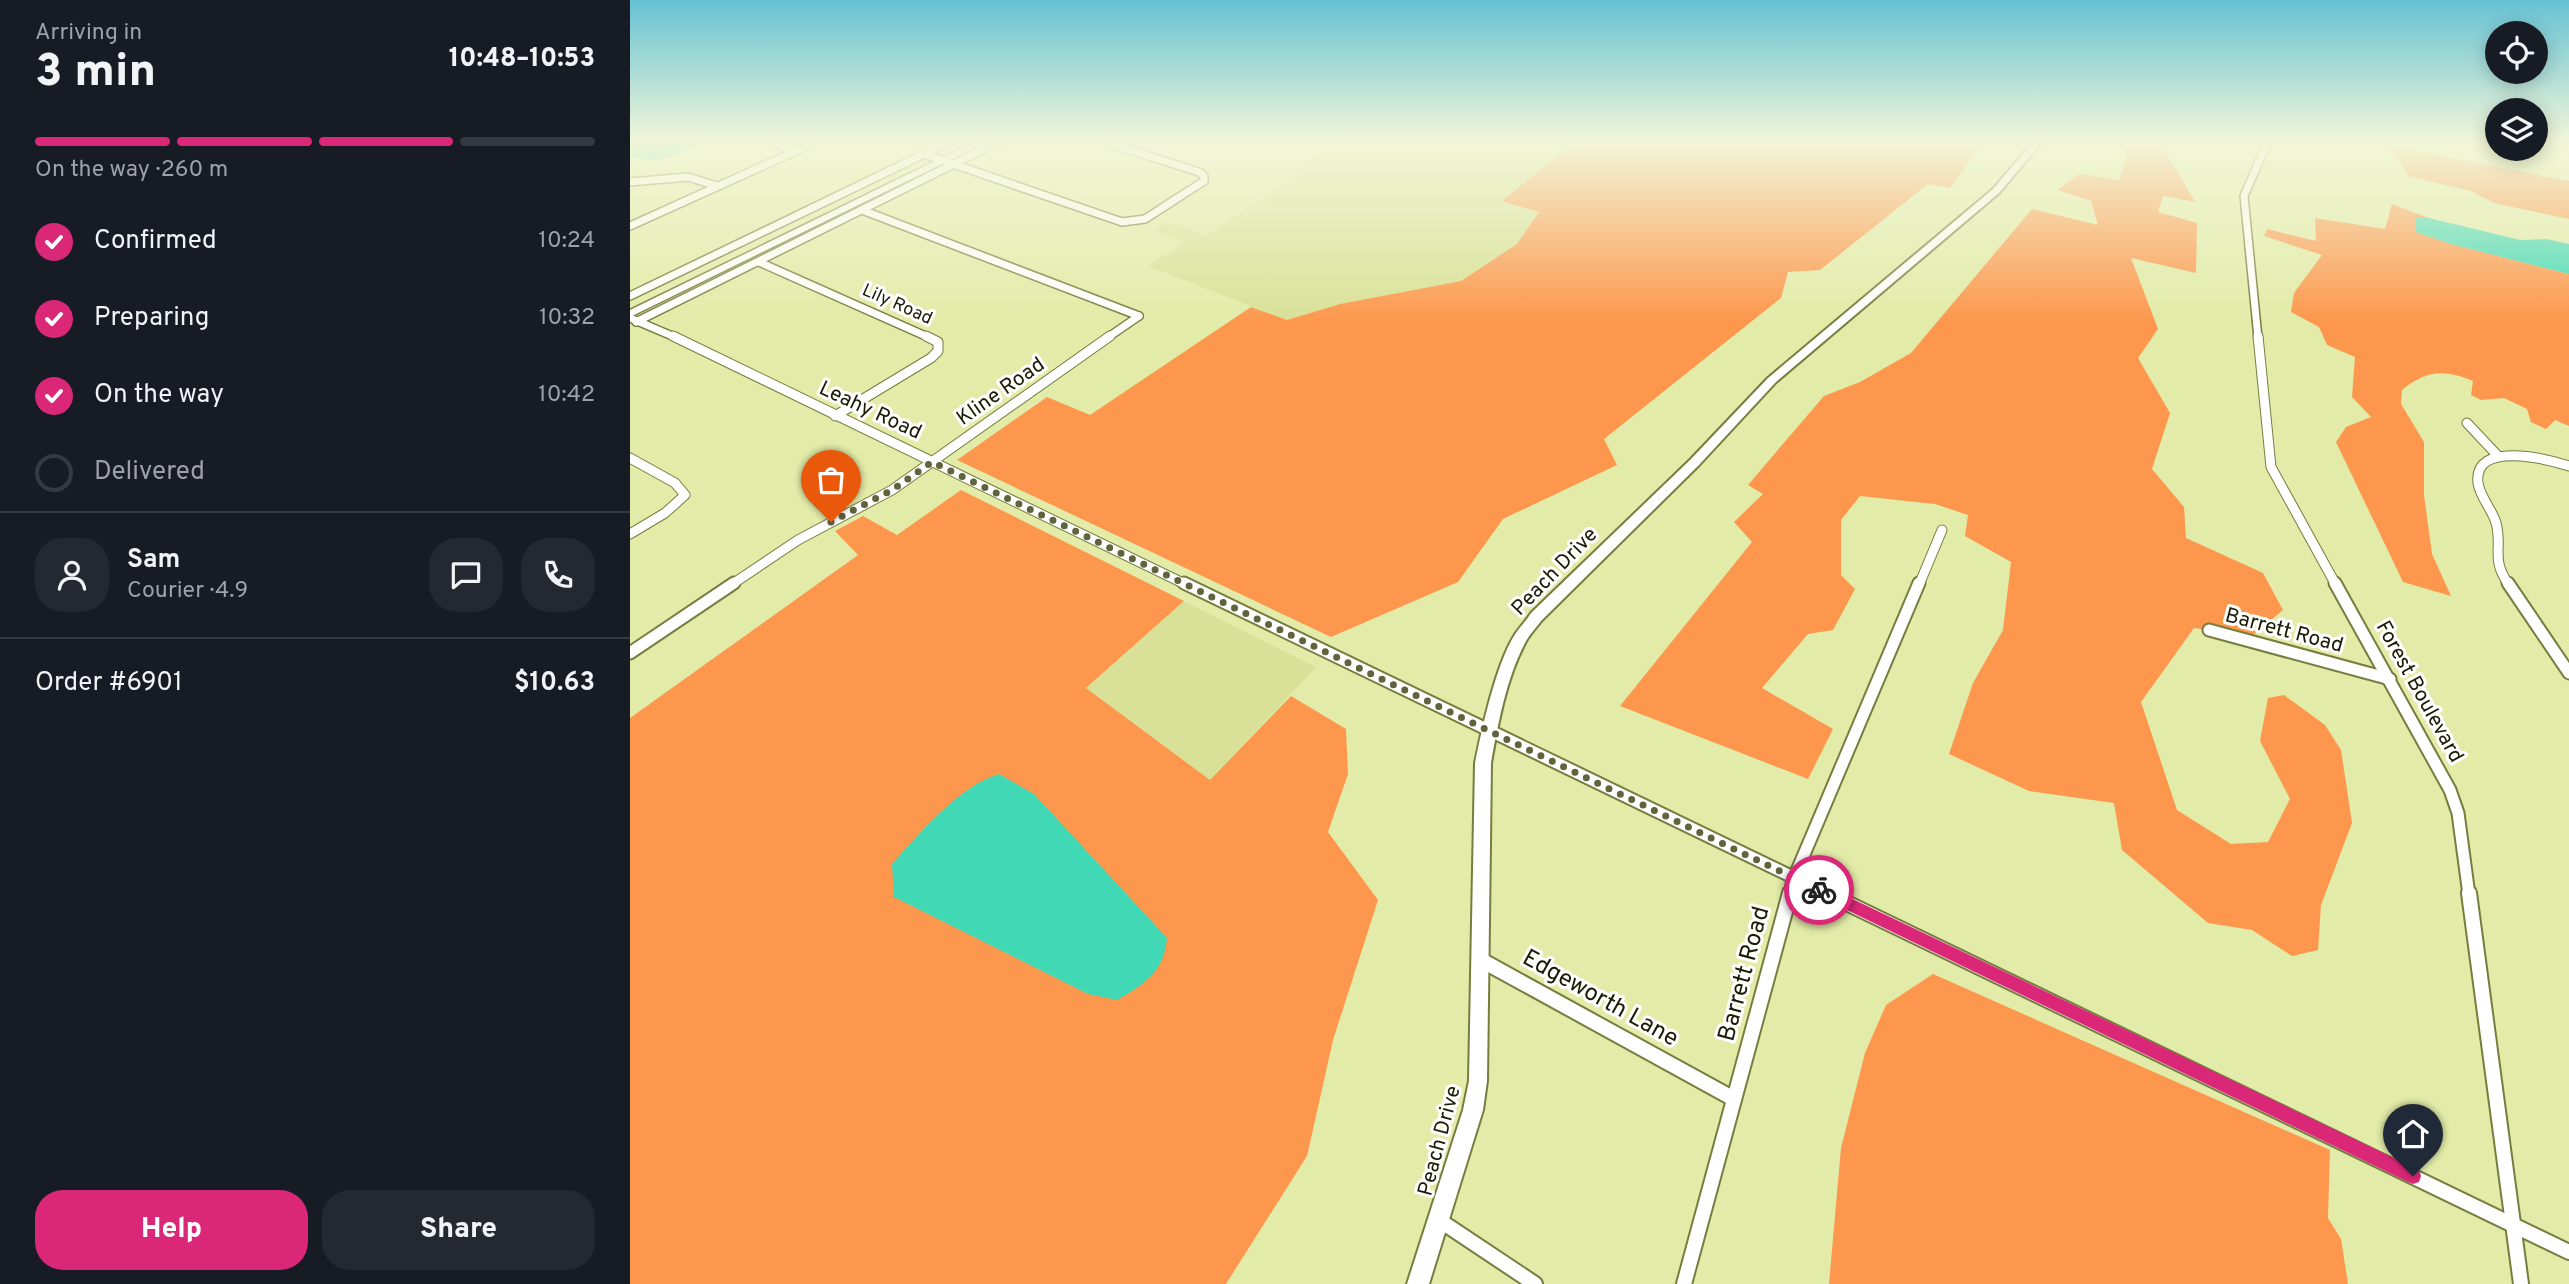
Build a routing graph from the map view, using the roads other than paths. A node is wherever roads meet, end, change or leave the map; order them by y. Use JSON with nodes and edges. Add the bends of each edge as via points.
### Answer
{"nodes":[{"id":1,"x":686,"y":201,"type":"edge"},
{"id":2,"x":845,"y":201,"type":"edge"},
{"id":3,"x":850,"y":201,"type":"edge"},
{"id":4,"x":859,"y":201,"type":"edge"},
{"id":5,"x":876,"y":201,"type":"edge"},
{"id":6,"x":1061,"y":201,"type":"edge"},
{"id":7,"x":1174,"y":201,"type":"edge"},
{"id":8,"x":1984,"y":201,"type":"edge"},
{"id":9,"x":2245,"y":201,"type":"edge"},
{"id":10,"x":862,"y":210,"type":"junction"},
{"id":11,"x":630,"y":226,"type":"edge"},
{"id":12,"x":759,"y":262,"type":"junction"},
{"id":13,"x":630,"y":296,"type":"edge"},
{"id":14,"x":630,"y":304,"type":"edge"},
{"id":15,"x":632,"y":319,"type":"edge"},
{"id":16,"x":835,"y":416,"type":"junction"},
{"id":17,"x":2467,"y":424,"type":"dead end"},
{"id":18,"x":2498,"y":456,"type":"junction"},
{"id":19,"x":630,"y":458,"type":"edge"},
{"id":20,"x":932,"y":462,"type":"junction"},
{"id":21,"x":2569,"y":466,"type":"edge"},
{"id":22,"x":1942,"y":530,"type":"dead end"},
{"id":23,"x":630,"y":534,"type":"edge"},
{"id":24,"x":2209,"y":630,"type":"dead end"},
{"id":25,"x":630,"y":653,"type":"edge"},
{"id":26,"x":2569,"y":673,"type":"edge"},
{"id":27,"x":2390,"y":679,"type":"junction"},
{"id":28,"x":1489,"y":731,"type":"junction"},
{"id":29,"x":1794,"y":878,"type":"junction"},
{"id":30,"x":1481,"y":960,"type":"junction"},
{"id":31,"x":1734,"y":1099,"type":"junction"},
{"id":32,"x":1439,"y":1220,"type":"junction"},
{"id":33,"x":2512,"y":1224,"type":"junction"},
{"id":34,"x":2569,"y":1252,"type":"edge"},
{"id":35,"x":1418,"y":1284,"type":"edge"},
{"id":36,"x":1535,"y":1284,"type":"edge"},
{"id":37,"x":1684,"y":1284,"type":"edge"},
{"id":38,"x":2521,"y":1284,"type":"edge"}],
"edges":[{"from":1,"to":11,"type":"street"},
{"from":2,"to":13,"type":"street"},
{"from":3,"to":14,"type":"highway"},
{"from":4,"to":15,"type":"highway"},
{"from":5,"to":10,"type":"street"},
{"from":6,"to":7,"type":"street","via":[[1122,222],[1145,219]]},
{"from":8,"to":28,"type":"main road","name":"Peach Drive","via":[[1772,380],[1536,617],[1519,640],[1504,676]]},
{"from":9,"to":27,"type":"street","name":"Forest Boulevard","via":[[2271,467]]},
{"from":10,"to":12,"type":"street"},
{"from":10,"to":20,"type":"street","name":"Kline Road","via":[[1139,317]]},
{"from":12,"to":15,"type":"street"},
{"from":12,"to":16,"type":"street","name":"Lily Road","via":[[938,342],[938,351],[931,358]]},
{"from":15,"to":16,"type":"street","name":"Leahy Road"},
{"from":16,"to":20,"type":"street","name":"Leahy Road"},
{"from":17,"to":18,"type":"street"},
{"from":18,"to":21,"type":"street","via":[[2541,458]]},
{"from":18,"to":26,"type":"street","via":[[2477,475],[2497,528],[2495,558],[2510,590]]},
{"from":19,"to":23,"type":"street","via":[[675,483],[685,495]]},
{"from":20,"to":25,"type":"street","name":"Kline Road","via":[[881,496],[798,540]]},
{"from":20,"to":28,"type":"street","name":"Leahy Road"},
{"from":22,"to":29,"type":"street","name":"Barrett Road"},
{"from":24,"to":27,"type":"street","name":"Barrett Road"},
{"from":27,"to":33,"type":"street","name":"Forest Boulevard","via":[[2458,813]]},
{"from":28,"to":29,"type":"street","name":"Leahy Road"},
{"from":28,"to":30,"type":"main road","name":"Peach Drive","via":[[1483,763]]},
{"from":29,"to":31,"type":"street","name":"Barrett Road"},
{"from":29,"to":33,"type":"street","name":"Leahy Road"},
{"from":30,"to":31,"type":"street","name":"Edgeworth Lane"},
{"from":30,"to":32,"type":"main road","name":"Peach Drive","via":[[1480,1049],[1473,1110]]},
{"from":31,"to":37,"type":"street","name":"Barrett Road"},
{"from":32,"to":35,"type":"main road","name":"Peach Drive"},
{"from":32,"to":36,"type":"street"},
{"from":33,"to":34,"type":"street","name":"Leahy Road"},
{"from":33,"to":38,"type":"street","name":"Forest Boulevard"}]}
